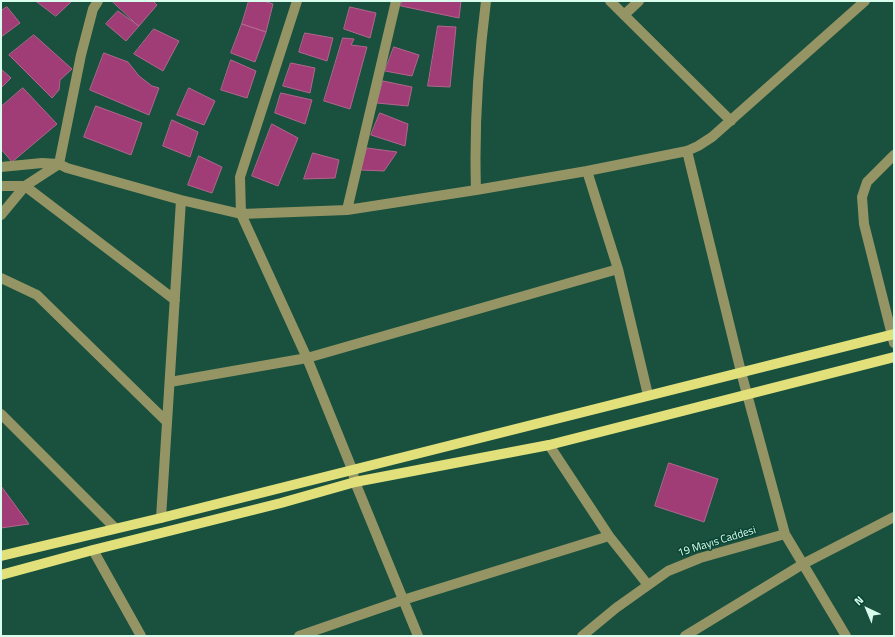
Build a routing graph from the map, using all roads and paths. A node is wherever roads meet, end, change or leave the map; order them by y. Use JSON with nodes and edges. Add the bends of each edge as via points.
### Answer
{"nodes":[{"id":1,"x":98,"y":1,"type":"edge"},
{"id":2,"x":298,"y":1,"type":"edge"},
{"id":3,"x":396,"y":1,"type":"edge"},
{"id":4,"x":486,"y":1,"type":"edge"},
{"id":5,"x":610,"y":1,"type":"edge"},
{"id":6,"x":639,"y":1,"type":"edge"},
{"id":7,"x":865,"y":1,"type":"edge"},
{"id":8,"x":624,"y":15,"type":"junction"},
{"id":9,"x":731,"y":121,"type":"junction"},
{"id":10,"x":687,"y":150,"type":"junction"},
{"id":11,"x":894,"y":154,"type":"edge"},
{"id":12,"x":59,"y":164,"type":"junction"},
{"id":13,"x":1,"y":167,"type":"edge"},
{"id":14,"x":587,"y":171,"type":"junction"},
{"id":15,"x":1,"y":186,"type":"edge"},
{"id":16,"x":25,"y":186,"type":"junction"},
{"id":17,"x":476,"y":190,"type":"junction"},
{"id":18,"x":181,"y":200,"type":"junction"},
{"id":19,"x":347,"y":210,"type":"junction"},
{"id":20,"x":241,"y":214,"type":"junction"},
{"id":21,"x":1,"y":215,"type":"edge"},
{"id":22,"x":618,"y":269,"type":"junction"},
{"id":23,"x":1,"y":278,"type":"edge"},
{"id":24,"x":175,"y":300,"type":"junction"},
{"id":25,"x":893,"y":337,"type":"edge"},
{"id":26,"x":894,"y":357,"type":"edge"},
{"id":27,"x":307,"y":358,"type":"junction"},
{"id":28,"x":741,"y":372,"type":"junction"},
{"id":29,"x":170,"y":382,"type":"junction"},
{"id":30,"x":648,"y":395,"type":"junction"},
{"id":31,"x":747,"y":395,"type":"junction"},
{"id":32,"x":1,"y":414,"type":"edge"},
{"id":33,"x":167,"y":422,"type":"junction"},
{"id":34,"x":549,"y":445,"type":"junction"},
{"id":35,"x":352,"y":469,"type":"junction"},
{"id":36,"x":355,"y":482,"type":"junction"},
{"id":37,"x":894,"y":517,"type":"edge"},
{"id":38,"x":161,"y":518,"type":"junction"},
{"id":39,"x":115,"y":528,"type":"junction"},
{"id":40,"x":785,"y":534,"type":"junction"},
{"id":41,"x":609,"y":536,"type":"junction"},
{"id":42,"x":93,"y":550,"type":"junction"},
{"id":43,"x":1,"y":556,"type":"edge"},
{"id":44,"x":803,"y":564,"type":"junction"},
{"id":45,"x":1,"y":575,"type":"edge"},
{"id":46,"x":648,"y":585,"type":"junction"},
{"id":47,"x":403,"y":600,"type":"junction"},
{"id":48,"x":141,"y":636,"type":"edge"},
{"id":49,"x":299,"y":636,"type":"edge"},
{"id":50,"x":418,"y":636,"type":"edge"},
{"id":51,"x":582,"y":636,"type":"edge"},
{"id":52,"x":686,"y":636,"type":"edge"},
{"id":53,"x":846,"y":636,"type":"edge"}],
"edges":[{"from":1,"to":12,"type":"street","via":[[93,9],[81,55]]},
{"from":2,"to":20,"type":"street","via":[[240,177]]},
{"from":3,"to":19,"type":"street"},
{"from":4,"to":17,"type":"street","via":[[474,144]]},
{"from":5,"to":8,"type":"street"},
{"from":6,"to":8,"type":"street"},
{"from":7,"to":9,"type":"street"},
{"from":8,"to":9,"type":"street"},
{"from":9,"to":10,"type":"street","via":[[712,137]]},
{"from":10,"to":14,"type":"street"},
{"from":10,"to":28,"type":"street"},
{"from":11,"to":25,"type":"street","via":[[867,182],[862,197],[864,224]]},
{"from":12,"to":13,"type":"street"},
{"from":12,"to":16,"type":"street"},
{"from":12,"to":18,"type":"street"},
{"from":14,"to":17,"type":"street"},
{"from":14,"to":22,"type":"street"},
{"from":15,"to":16,"type":"street"},
{"from":16,"to":21,"type":"street"},
{"from":16,"to":24,"type":"street"},
{"from":17,"to":19,"type":"street"},
{"from":18,"to":20,"type":"street"},
{"from":18,"to":24,"type":"street"},
{"from":19,"to":20,"type":"street"},
{"from":20,"to":27,"type":"street"},
{"from":22,"to":27,"type":"street"},
{"from":22,"to":30,"type":"street"},
{"from":23,"to":33,"type":"street","via":[[37,295]]},
{"from":24,"to":29,"type":"street"},
{"from":25,"to":28,"type":"main road"},
{"from":26,"to":31,"type":"main road"},
{"from":27,"to":29,"type":"street"},
{"from":27,"to":35,"type":"street"},
{"from":28,"to":30,"type":"main road"},
{"from":28,"to":31,"type":"street"},
{"from":29,"to":33,"type":"street"},
{"from":30,"to":35,"type":"main road"},
{"from":31,"to":34,"type":"main road"},
{"from":31,"to":40,"type":"street"},
{"from":32,"to":39,"type":"street"},
{"from":33,"to":38,"type":"street"},
{"from":34,"to":36,"type":"main road"},
{"from":34,"to":41,"type":"street"},
{"from":35,"to":36,"type":"street"},
{"from":35,"to":38,"type":"main road"},
{"from":36,"to":42,"type":"main road"},
{"from":36,"to":47,"type":"street"},
{"from":37,"to":44,"type":"street"},
{"from":38,"to":39,"type":"main road"},
{"from":39,"to":43,"type":"main road"},
{"from":40,"to":44,"type":"street"},
{"from":40,"to":46,"type":"street","name":"19 Mayıs Caddesi","via":[[700,558],[668,571]]},
{"from":41,"to":46,"type":"street"},
{"from":41,"to":47,"type":"street"},
{"from":42,"to":45,"type":"main road"},
{"from":42,"to":48,"type":"street"},
{"from":44,"to":52,"type":"street"},
{"from":44,"to":53,"type":"street"},
{"from":46,"to":51,"type":"street","name":"19 Mayıs Caddesi"},
{"from":47,"to":49,"type":"street"},
{"from":47,"to":50,"type":"street"}]}
